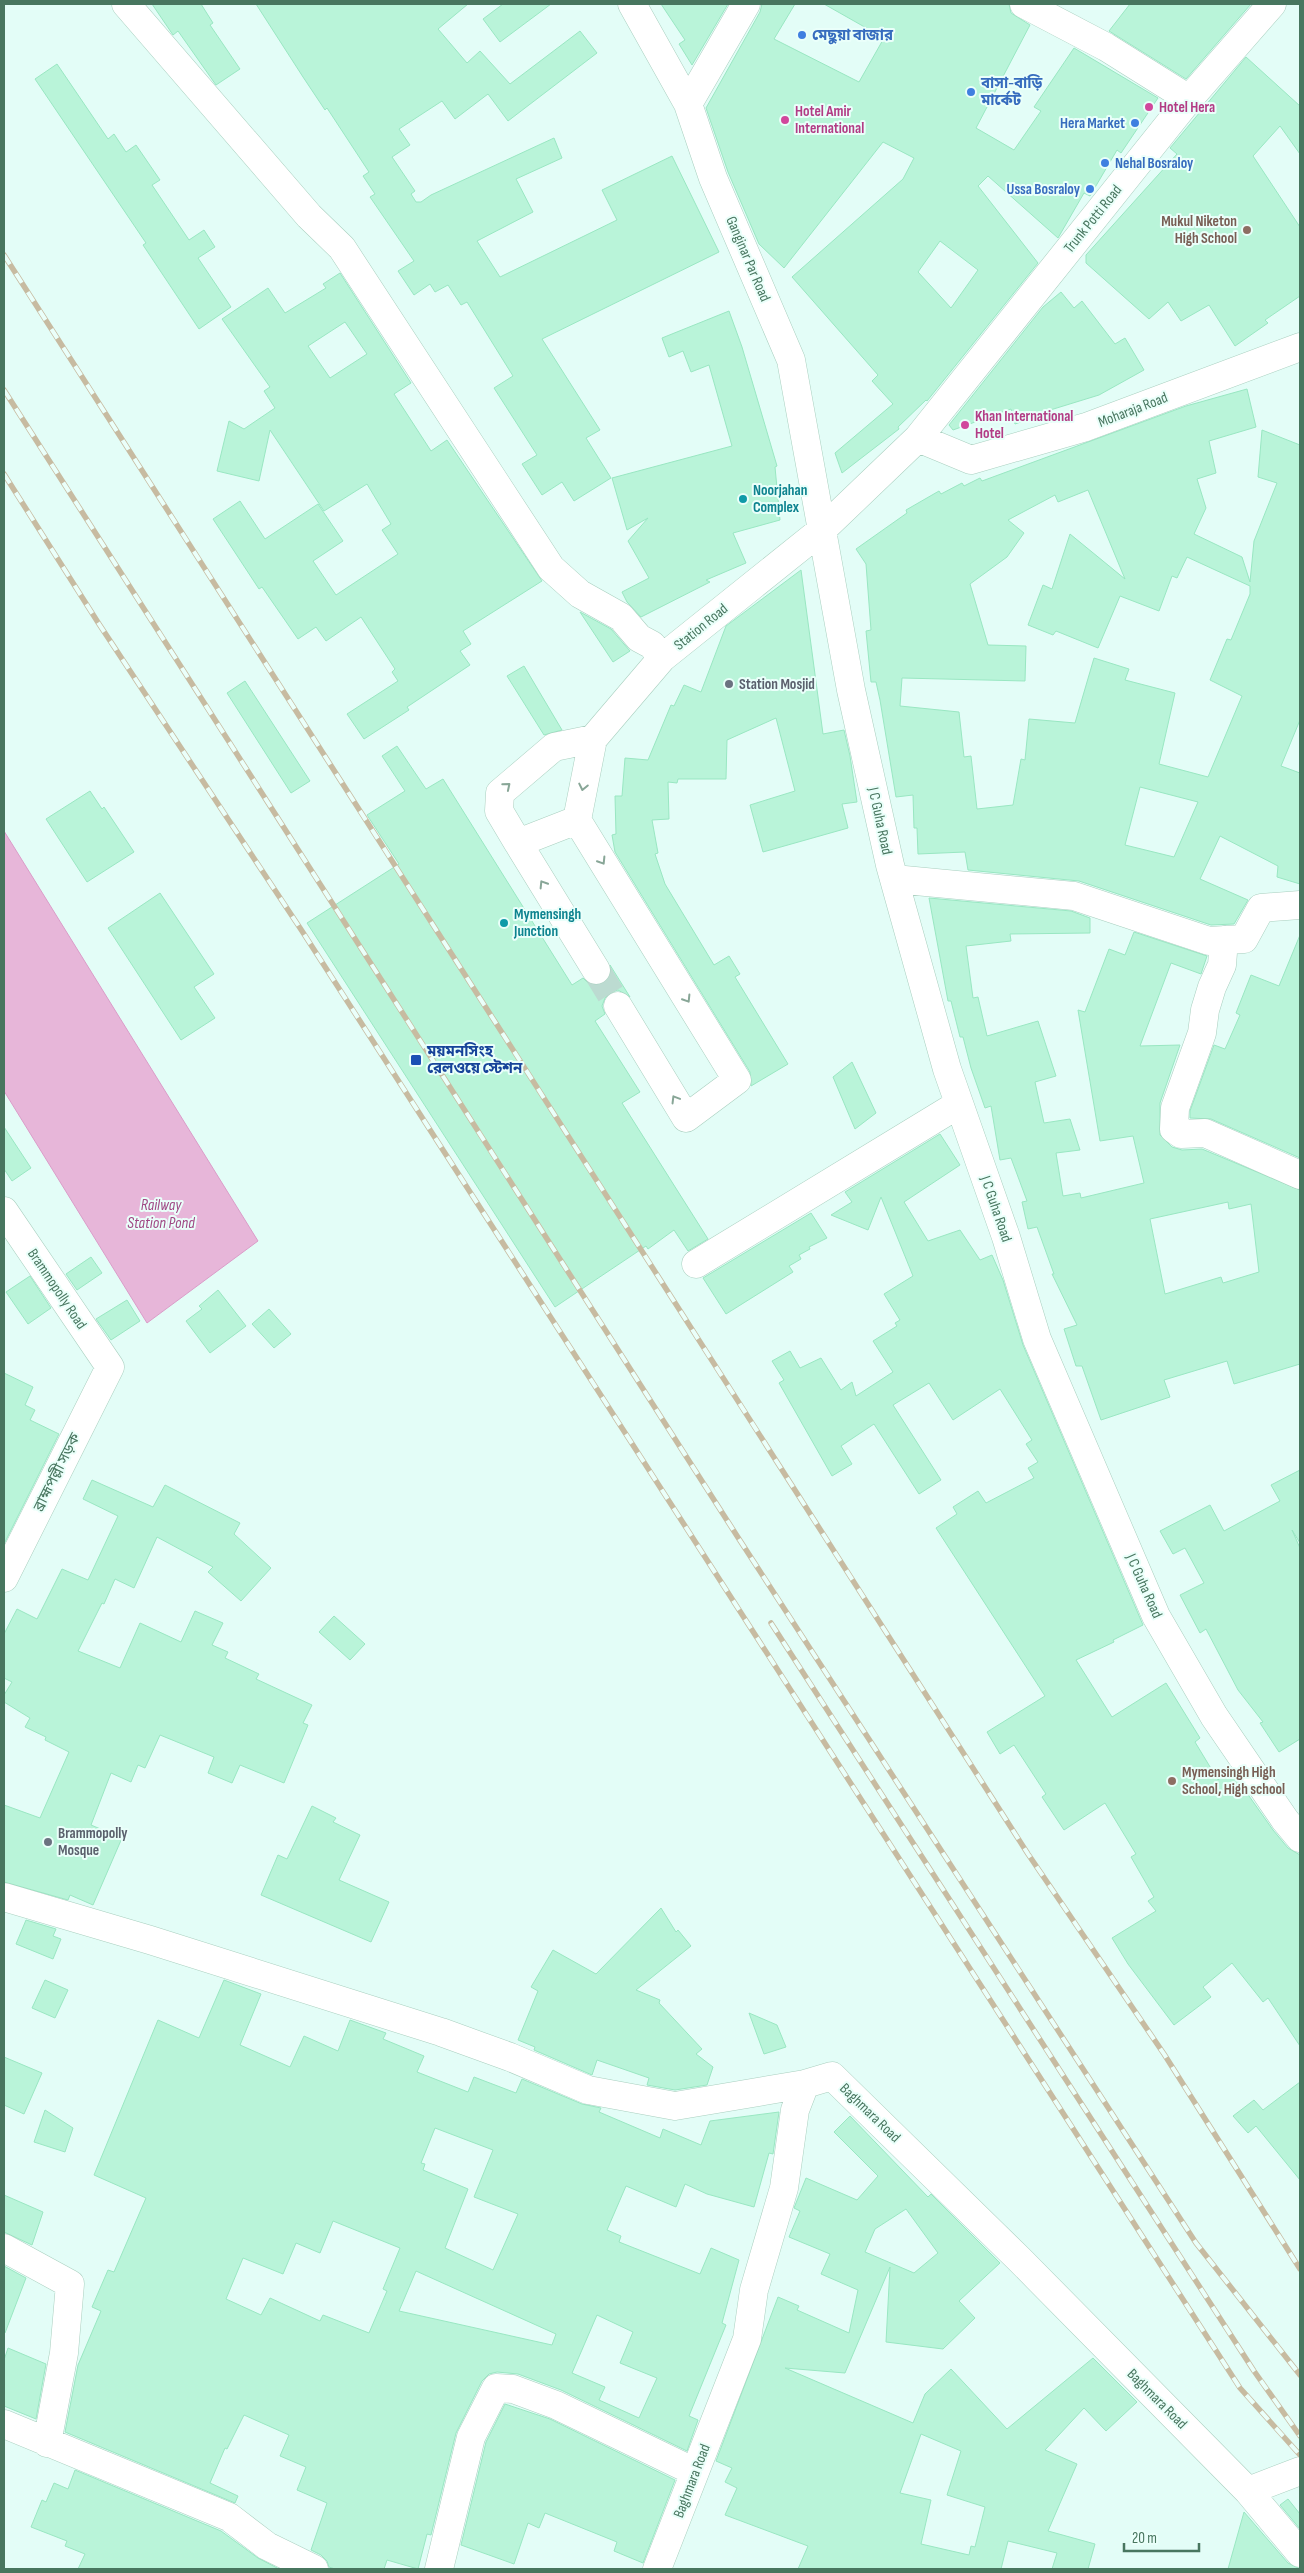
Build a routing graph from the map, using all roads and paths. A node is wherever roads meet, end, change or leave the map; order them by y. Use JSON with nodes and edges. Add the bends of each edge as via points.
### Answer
{"nodes":[{"id":1,"x":126,"y":4,"type":"edge"},
{"id":2,"x":632,"y":4,"type":"edge"},
{"id":3,"x":746,"y":4,"type":"edge"},
{"id":4,"x":1024,"y":4,"type":"edge"},
{"id":5,"x":1272,"y":4,"type":"edge"},
{"id":6,"x":1189,"y":99,"type":"junction"},
{"id":7,"x":688,"y":104,"type":"junction"},
{"id":8,"x":1300,"y":347,"type":"edge"},
{"id":9,"x":918,"y":438,"type":"junction"},
{"id":10,"x":823,"y":529,"type":"junction"},
{"id":11,"x":662,"y":658,"type":"junction"},
{"id":12,"x":593,"y":739,"type":"junction"},
{"id":13,"x":577,"y":820,"type":"junction"},
{"id":14,"x":518,"y":843,"type":"junction"},
{"id":15,"x":894,"y":879,"type":"junction"},
{"id":16,"x":1300,"y":905,"type":"edge"},
{"id":17,"x":1224,"y":940,"type":"junction"},
{"id":18,"x":596,"y":970,"type":"tunnel mouth"},
{"id":19,"x":618,"y":1006,"type":"tunnel mouth"},
{"id":20,"x":959,"y":1104,"type":"junction"},
{"id":21,"x":1300,"y":1175,"type":"edge"},
{"id":22,"x":4,"y":1211,"type":"edge"},
{"id":23,"x":696,"y":1264,"type":"dead end"},
{"id":24,"x":110,"y":1367,"type":"joint"},
{"id":25,"x":4,"y":1578,"type":"edge"},
{"id":26,"x":1300,"y":1838,"type":"edge"},
{"id":27,"x":4,"y":1897,"type":"edge"},
{"id":28,"x":805,"y":2084,"type":"junction"},
{"id":29,"x":4,"y":2248,"type":"edge"},
{"id":30,"x":4,"y":2424,"type":"edge"},
{"id":31,"x":47,"y":2443,"type":"junction"},
{"id":32,"x":1300,"y":2471,"type":"edge"},
{"id":33,"x":695,"y":2472,"type":"junction"},
{"id":34,"x":1248,"y":2491,"type":"junction"},
{"id":35,"x":1300,"y":2553,"type":"edge"},
{"id":36,"x":314,"y":2569,"type":"edge"},
{"id":37,"x":439,"y":2569,"type":"edge"},
{"id":38,"x":657,"y":2569,"type":"edge"}],
"edges":[{"from":1,"to":11,"type":"street","via":[[309,216],[342,248],[551,568],[580,594],[621,617]]},
{"from":2,"to":7,"type":"street","name":"Ganginar Par Road"},
{"from":3,"to":7,"type":"street"},
{"from":4,"to":6,"type":"street","via":[[1106,47]]},
{"from":5,"to":6,"type":"street","name":"Trunk Potti Road"},
{"from":6,"to":9,"type":"street","name":"Trunk Potti Road"},
{"from":7,"to":10,"type":"street","name":"Ganginar Par Road","via":[[712,178],[791,360]]},
{"from":8,"to":9,"type":"street","name":"Moharaja Road","via":[[1086,428],[971,460]]},
{"from":9,"to":10,"type":"street"},
{"from":10,"to":11,"type":"street","name":"Station Road"},
{"from":10,"to":15,"type":"street","name":"J C Guha Road","via":[[851,690]]},
{"from":11,"to":12,"type":"street","name":"Station Road"},
{"from":12,"to":13,"type":"street","name":"Station Road","one_way":true},
{"from":14,"to":12,"type":"street","one_way":true,"via":[[500,811],[500,793],[554,747]]},
{"from":13,"to":14,"type":"street"},
{"from":13,"to":19,"type":"street","one_way":true,"via":[[737,1080],[686,1118]]},
{"from":18,"to":14,"type":"street","one_way":true},
{"from":15,"to":17,"type":"street","via":[[1074,896],[1209,941]]},
{"from":15,"to":20,"type":"street","name":"J C Guha Road"},
{"from":16,"to":17,"type":"street","via":[[1261,908],[1244,939]]},
{"from":17,"to":21,"type":"street","via":[[1222,965],[1212,987],[1202,1033],[1175,1108],[1174,1128],[1181,1134],[1205,1133]]},
{"from":20,"to":23,"type":"street"},
{"from":20,"to":26,"type":"street","name":"J C Guha Road","via":[[1006,1237],[1037,1339],[1156,1616],[1214,1716]]},
{"from":22,"to":24,"type":"street","name":"Brammopolly Road"},
{"from":24,"to":25,"type":"street","name":"ব্রাহ্মপল্লী সড়ক"},
{"from":27,"to":28,"type":"street","via":[[441,2032],[588,2090],[675,2106]]},
{"from":28,"to":33,"type":"street","name":"Baghmara Road","via":[[795,2110],[784,2188],[754,2290],[747,2339]]},
{"from":28,"to":34,"type":"street","name":"Baghmara Road","via":[[832,2076],[1020,2260]]},
{"from":29,"to":31,"type":"street","via":[[70,2284],[64,2353]]},
{"from":30,"to":31,"type":"street"},
{"from":31,"to":36,"type":"street","via":[[229,2517],[267,2546]]},
{"from":32,"to":34,"type":"street"},
{"from":33,"to":37,"type":"street","via":[[556,2405],[496,2388],[471,2437]]},
{"from":33,"to":38,"type":"street","name":"Baghmara Road"},
{"from":34,"to":35,"type":"street"}]}
